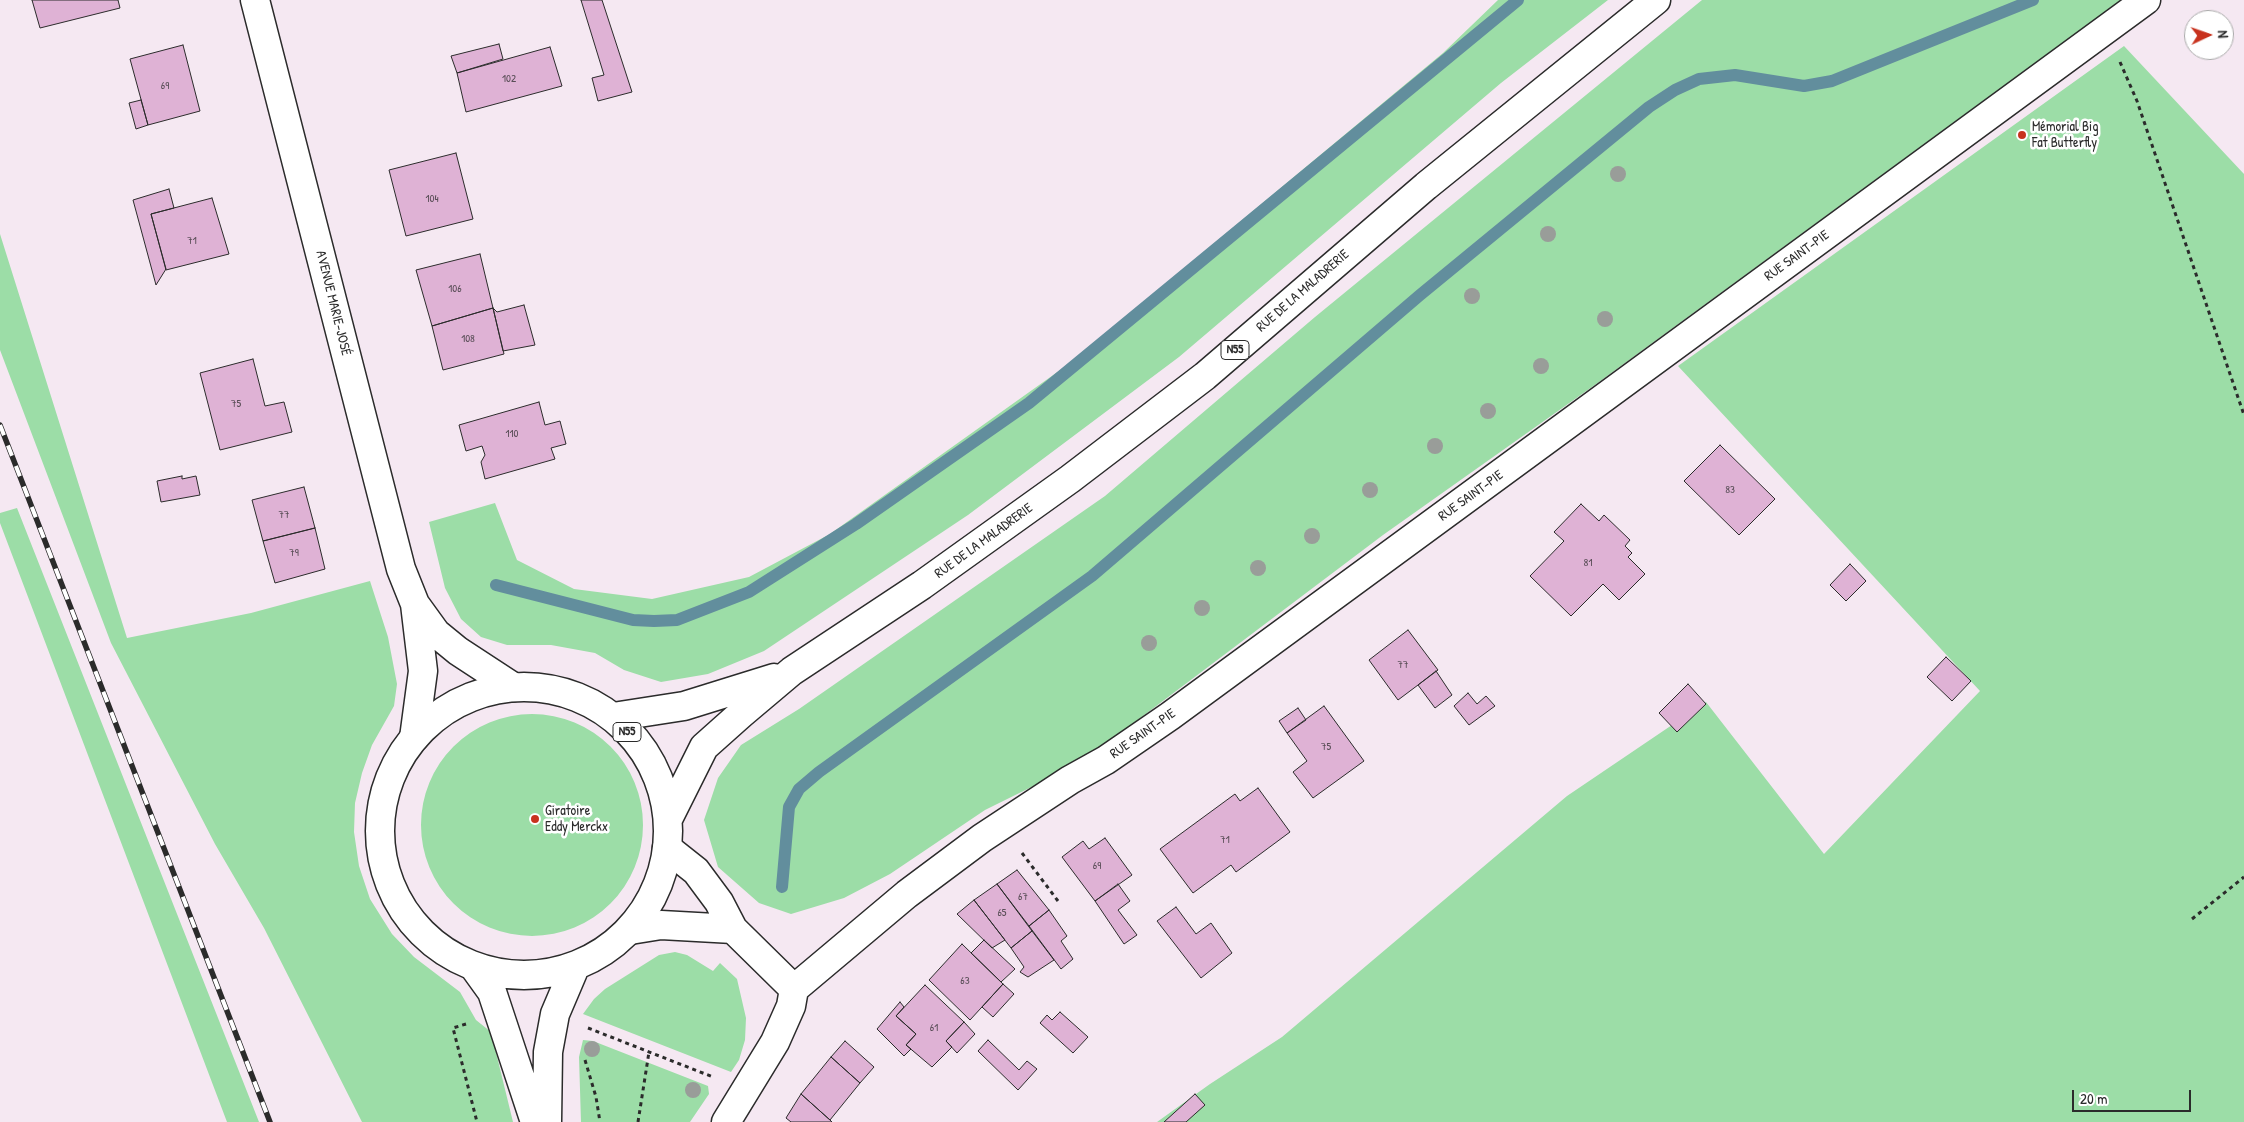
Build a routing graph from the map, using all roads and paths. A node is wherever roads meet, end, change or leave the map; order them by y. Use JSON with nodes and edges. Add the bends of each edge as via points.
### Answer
{"nodes":[{"id":1,"x":255,"y":0,"type":"edge"},
{"id":2,"x":1656,"y":0,"type":"edge"},
{"id":3,"x":2146,"y":0,"type":"edge"},
{"id":4,"x":2106,"y":29,"type":"junction"},
{"id":5,"x":2244,"y":414,"type":"edge"},
{"id":6,"x":415,"y":604,"type":"junction"},
{"id":7,"x":792,"y":671,"type":"junction"},
{"id":8,"x":513,"y":687,"type":"junction"},
{"id":9,"x":613,"y":717,"type":"junction"},
{"id":10,"x":414,"y":738,"type":"junction"},
{"id":11,"x":668,"y":819,"type":"junction"},
{"id":12,"x":1001,"y":825,"type":"junction"},
{"id":13,"x":667,"y":848,"type":"junction"},
{"id":14,"x":2244,"y":876,"type":"edge"},
{"id":15,"x":1058,"y":901,"type":"dead end"},
{"id":16,"x":2192,"y":920,"type":"dead end"},
{"id":17,"x":733,"y":929,"type":"junction"},
{"id":18,"x":630,"y":930,"type":"junction"},
{"id":19,"x":474,"y":967,"type":"junction"},
{"id":20,"x":575,"y":967,"type":"junction"},
{"id":21,"x":794,"y":988,"type":"junction"},
{"id":22,"x":650,"y":1052,"type":"dead end"},
{"id":23,"x":584,"y":1056,"type":"dead end"},
{"id":24,"x":535,"y":1122,"type":"edge"},
{"id":25,"x":547,"y":1122,"type":"edge"},
{"id":26,"x":600,"y":1122,"type":"edge"},
{"id":27,"x":638,"y":1122,"type":"edge"},
{"id":28,"x":726,"y":1122,"type":"edge"}],
"edges":[{"from":1,"to":6,"type":"street","name":"AVENUE MARIE-JOSÉ","via":[[386,515]]},
{"from":2,"to":7,"type":"street","name":"RUE DE LA MALADRERIE","number":"N55","via":[[1426,186],[1205,376],[1070,479],[922,585]]},
{"from":3,"to":4,"type":"street","name":"RUE SAINT-PIE"},
{"from":4,"to":5,"type":"path","via":[[2137,101]]},
{"from":4,"to":12,"type":"street","name":"RUE SAINT-PIE","via":[[1178,710],[1106,760]]},
{"from":6,"to":8,"type":"street","name":"AVENUE MARIE-JOSÉ","via":[[436,633]]},
{"from":6,"to":10,"type":"street","name":"AVENUE MARIE-JOSÉ","via":[[422,671]]},
{"from":7,"to":9,"type":"street","name":"RUE DE LA MALADRERIE","number":"N55","via":[[684,706]]},
{"from":7,"to":11,"type":"street","name":"RUE DE LA MALADRERIE","number":"N55","via":[[704,747]]},
{"from":8,"to":9,"type":"street","number":"N55","via":[[557,691],[582,699]]},
{"from":8,"to":10,"type":"street","number":"N55","via":[[476,695],[442,712]]},
{"from":9,"to":11,"type":"street","number":"N55","via":[[640,745],[659,780]]},
{"from":10,"to":19,"type":"street","number":"N55","via":[[393,771],[382,809],[381,848],[391,886],[411,920],[439,948]]},
{"from":11,"to":13,"type":"street","number":"N55"},
{"from":12,"to":15,"type":"path"},
{"from":12,"to":21,"type":"street","name":"RUE SAINT-PIE","via":[[907,894]]},
{"from":13,"to":17,"type":"street","via":[[696,871],[719,902]]},
{"from":13,"to":18,"type":"street","number":"N55","via":[[661,878],[648,906]]},
{"from":14,"to":16,"type":"path"},
{"from":17,"to":18,"type":"street","via":[[661,925]]},
{"from":17,"to":21,"type":"street"},
{"from":18,"to":20,"type":"street","number":"N55","via":[[604,951]]},
{"from":19,"to":20,"type":"street","number":"N55","via":[[507,975],[541,975]]},
{"from":19,"to":24,"type":"street","number":"N55","via":[[492,992]]},
{"from":20,"to":25,"type":"street","via":[[555,1014],[548,1052]]},
{"from":21,"to":28,"type":"street","via":[[791,1006],[775,1042]]},
{"from":22,"to":27,"type":"path"},
{"from":23,"to":26,"type":"path"}]}
